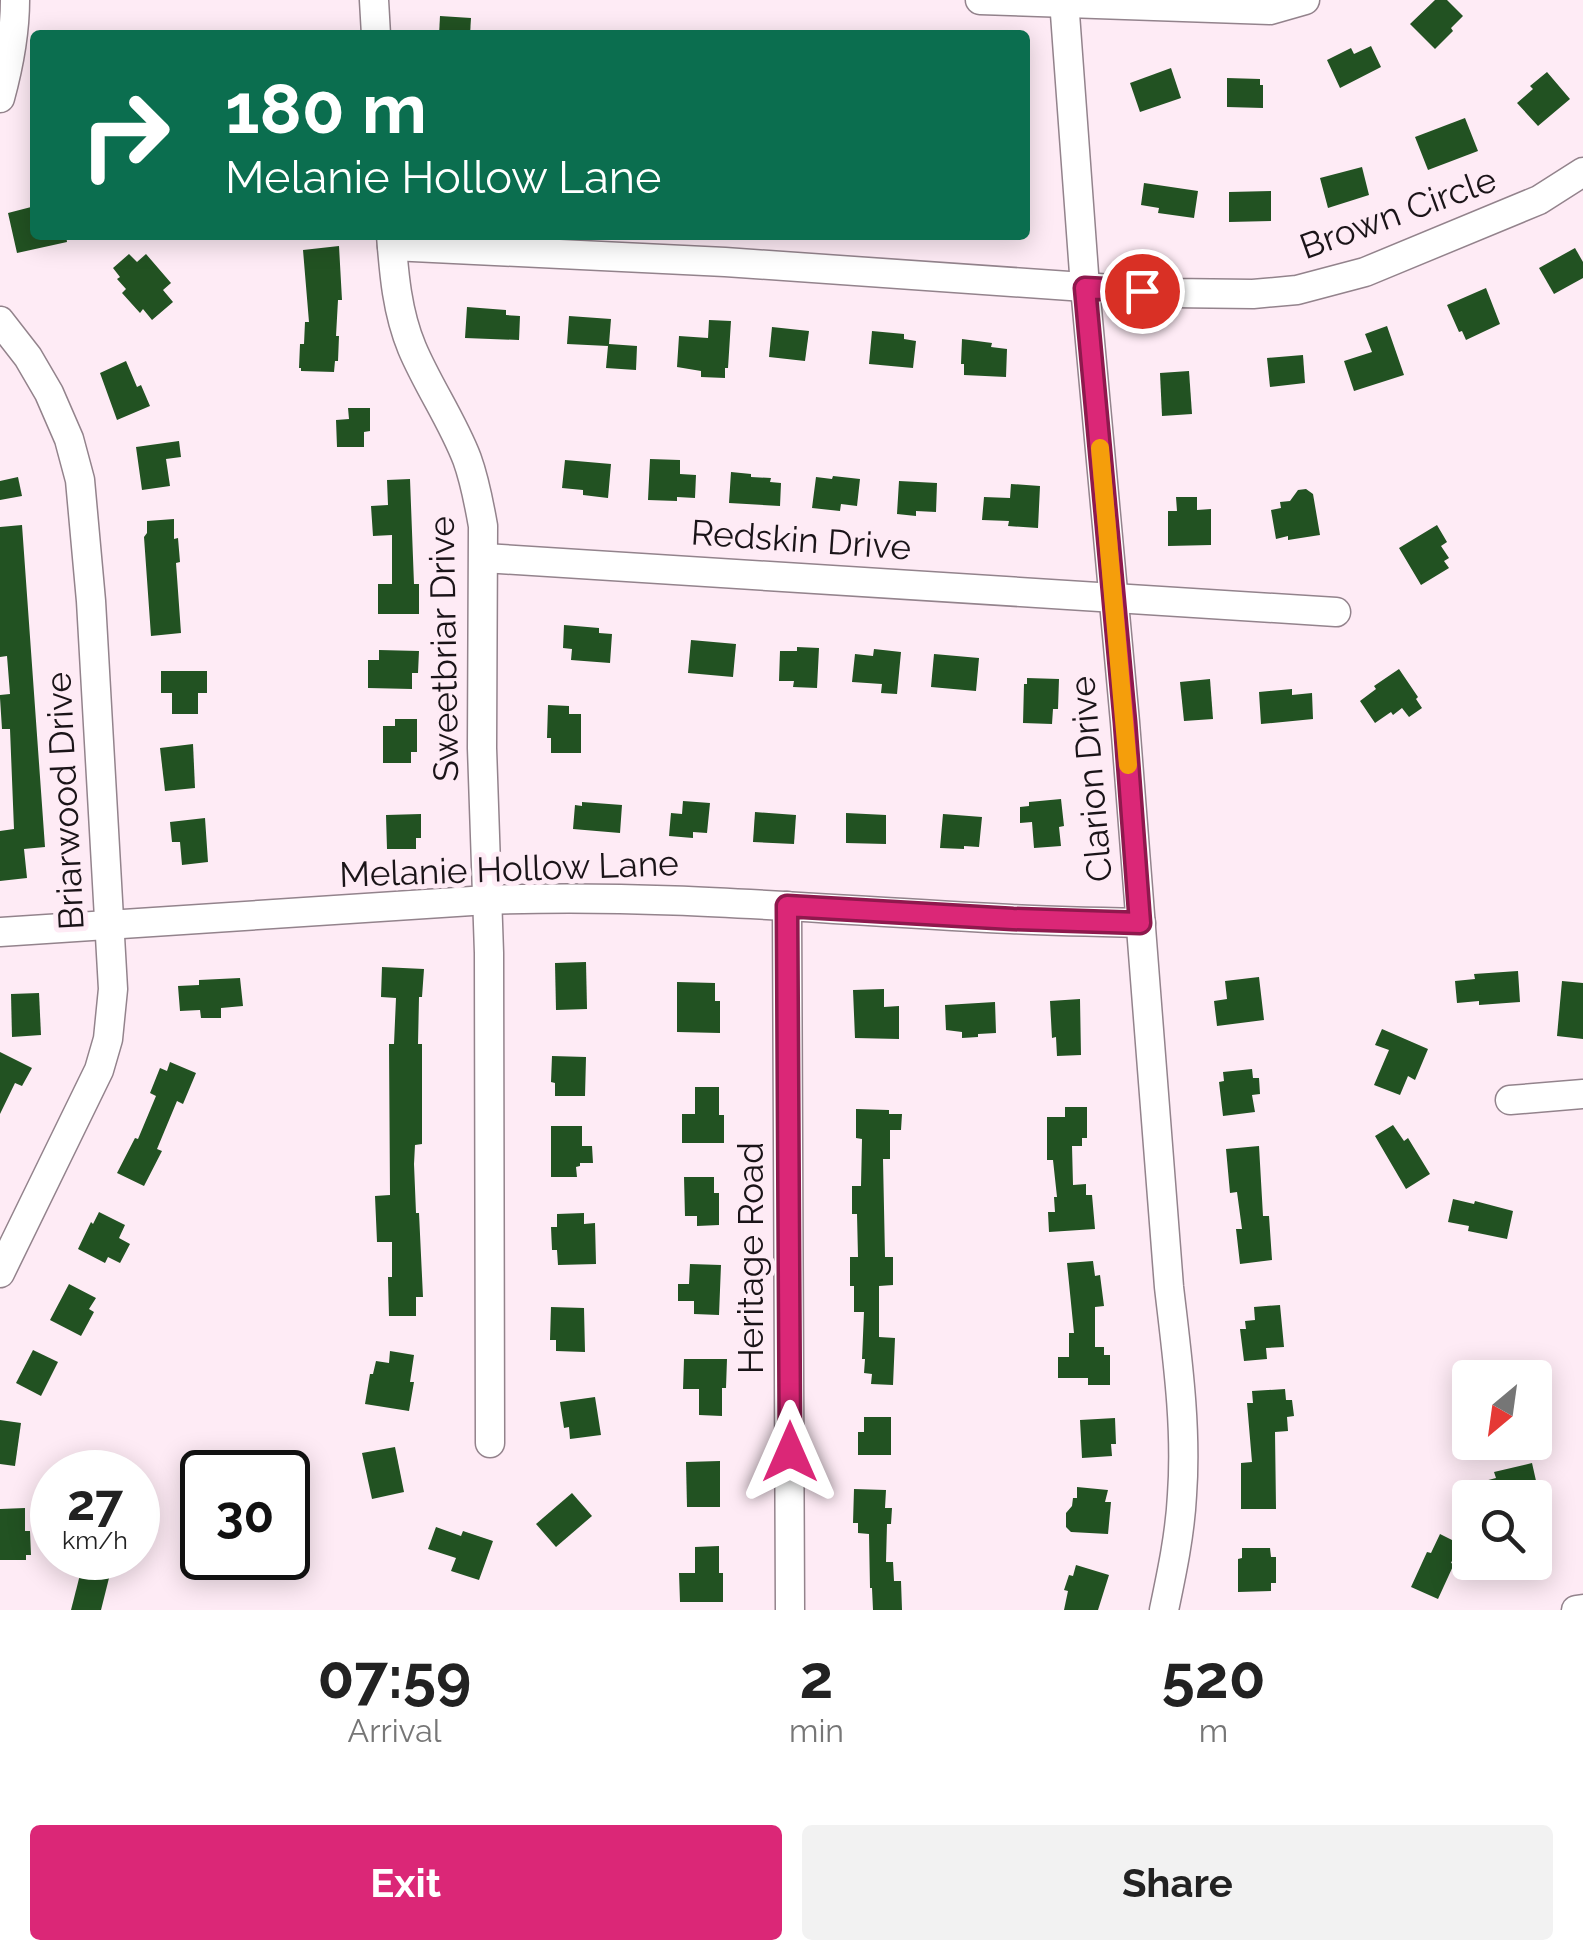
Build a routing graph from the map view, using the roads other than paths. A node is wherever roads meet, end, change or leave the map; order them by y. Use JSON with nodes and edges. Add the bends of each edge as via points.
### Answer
{"nodes":[{"id":1,"x":15,"y":0,"type":"edge"},
{"id":2,"x":374,"y":0,"type":"edge"},
{"id":3,"x":980,"y":0,"type":"edge"},
{"id":4,"x":1305,"y":0,"type":"edge"},
{"id":5,"x":1064,"y":2,"type":"edge"},
{"id":6,"x":376,"y":30,"type":"edge"},
{"id":7,"x":0,"y":98,"type":"edge"},
{"id":8,"x":1583,"y":172,"type":"edge"},
{"id":9,"x":391,"y":240,"type":"edge"},
{"id":10,"x":1085,"y":288,"type":"junction"},
{"id":11,"x":0,"y":321,"type":"edge"},
{"id":12,"x":484,"y":558,"type":"junction"},
{"id":13,"x":1114,"y":597,"type":"junction"},
{"id":14,"x":1336,"y":612,"type":"dead end"},
{"id":15,"x":487,"y":900,"type":"junction"},
{"id":16,"x":787,"y":906,"type":"junction"},
{"id":17,"x":1140,"y":923,"type":"junction"},
{"id":18,"x":109,"y":925,"type":"junction"},
{"id":19,"x":0,"y":932,"type":"edge"},
{"id":20,"x":1583,"y":1094,"type":"edge"},
{"id":21,"x":1510,"y":1100,"type":"dead end"},
{"id":22,"x":0,"y":1273,"type":"edge"},
{"id":23,"x":490,"y":1442,"type":"dead end"},
{"id":24,"x":790,"y":1610,"type":"edge"},
{"id":25,"x":1164,"y":1610,"type":"edge"}],
"edges":[{"from":1,"to":7,"type":"street"},
{"from":2,"to":6,"type":"street"},
{"from":3,"to":5,"type":"street"},
{"from":4,"to":5,"type":"street","via":[[1270,10]]},
{"from":5,"to":10,"type":"street","name":"Clarion Drive"},
{"from":8,"to":10,"type":"street","name":"Brown Circle","via":[[1539,200],[1331,282],[1253,294]]},
{"from":9,"to":10,"type":"street","name":"Brown Circle"},
{"from":9,"to":12,"type":"street","name":"Sweetbriar Drive","via":[[412,348],[478,492]]},
{"from":10,"to":13,"type":"street","name":"Clarion Drive"},
{"from":11,"to":18,"type":"street","name":"Briarwood Drive","via":[[49,393],[80,480]]},
{"from":12,"to":13,"type":"street","name":"Redskin Drive"},
{"from":12,"to":15,"type":"street","name":"Sweetbriar Drive"},
{"from":13,"to":14,"type":"street","name":"Redskin Drive"},
{"from":13,"to":17,"type":"street","name":"Clarion Drive"},
{"from":15,"to":16,"type":"street","name":"Melanie Hollow Lane","via":[[652,898]]},
{"from":15,"to":18,"type":"street","name":"Melanie Hollow Lane"},
{"from":15,"to":23,"type":"street","name":"Sweetbriar Drive"},
{"from":16,"to":17,"type":"street","name":"Melanie Hollow Lane"},
{"from":16,"to":24,"type":"street","name":"Heritage Road"},
{"from":17,"to":25,"type":"street","name":"Clarion Drive","via":[[1183,1444],[1176,1554]]},
{"from":18,"to":19,"type":"street","name":"Melanie Hollow Lane"},
{"from":18,"to":22,"type":"street","name":"Briarwood Drive","via":[[112,1008],[99,1070]]},
{"from":20,"to":21,"type":"street"}]}
